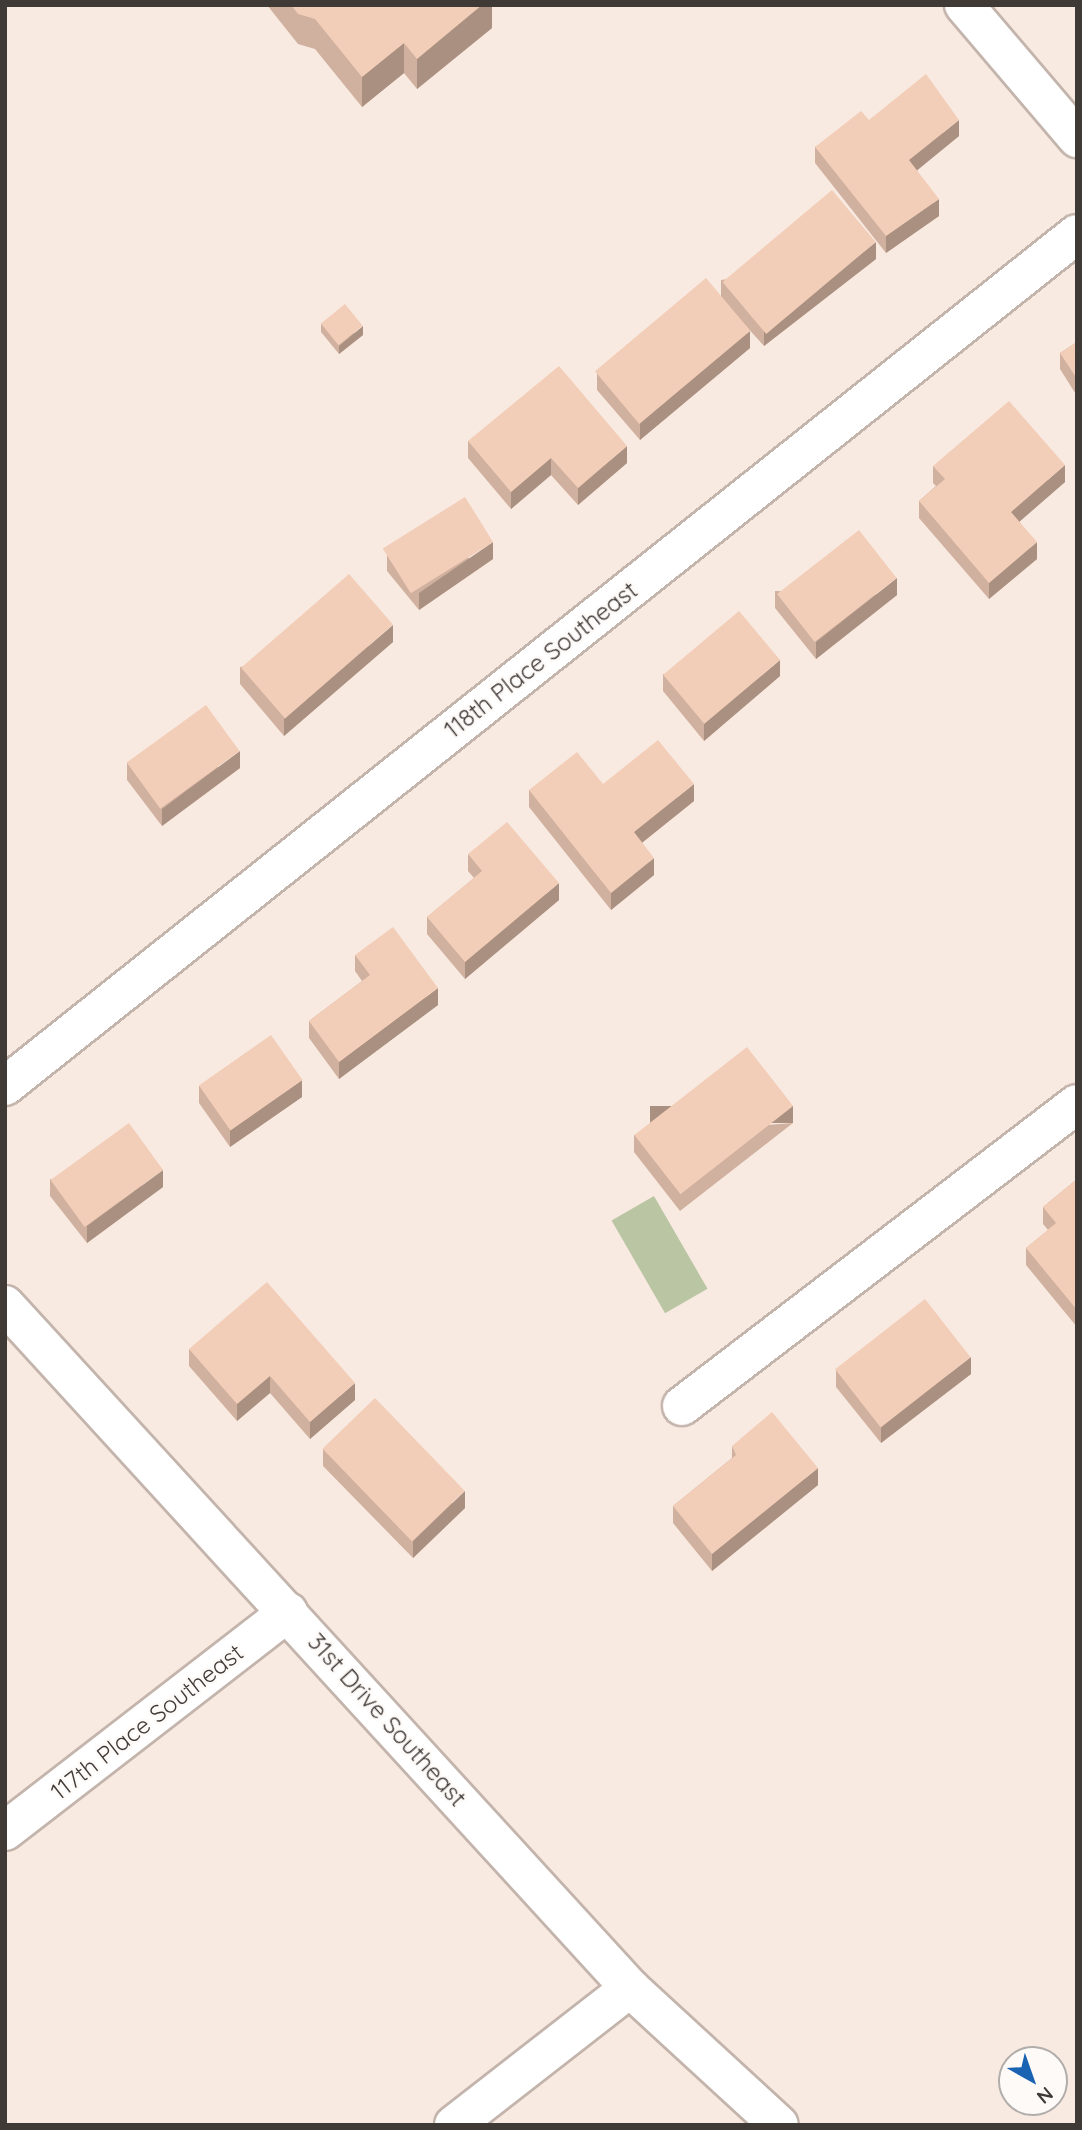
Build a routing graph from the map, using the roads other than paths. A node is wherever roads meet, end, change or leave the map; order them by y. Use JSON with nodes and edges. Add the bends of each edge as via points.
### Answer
{"nodes":[{"id":1,"x":964,"y":5,"type":"edge"},
{"id":2,"x":1073,"y":126,"type":"edge"},
{"id":3,"x":1077,"y":234,"type":"edge"},
{"id":4,"x":5,"y":1086,"type":"edge"},
{"id":5,"x":1077,"y":1104,"type":"edge"},
{"id":6,"x":5,"y":1305,"type":"edge"},
{"id":7,"x":682,"y":1406,"type":"dead end"},
{"id":8,"x":288,"y":1612,"type":"junction"},
{"id":9,"x":5,"y":1831,"type":"edge"},
{"id":10,"x":630,"y":1988,"type":"junction"},
{"id":11,"x":454,"y":2125,"type":"edge"},
{"id":12,"x":779,"y":2125,"type":"edge"}],
"edges":[{"from":1,"to":2,"type":"street"},
{"from":3,"to":4,"type":"street","name":"118th Place Southeast"},
{"from":5,"to":7,"type":"street"},
{"from":6,"to":8,"type":"street","name":"31st Drive Southeast"},
{"from":8,"to":9,"type":"street","name":"117th Place Southeast"},
{"from":8,"to":10,"type":"street","name":"31st Drive Southeast"},
{"from":10,"to":11,"type":"street"},
{"from":10,"to":12,"type":"street","name":"31st Drive Southeast"}]}
